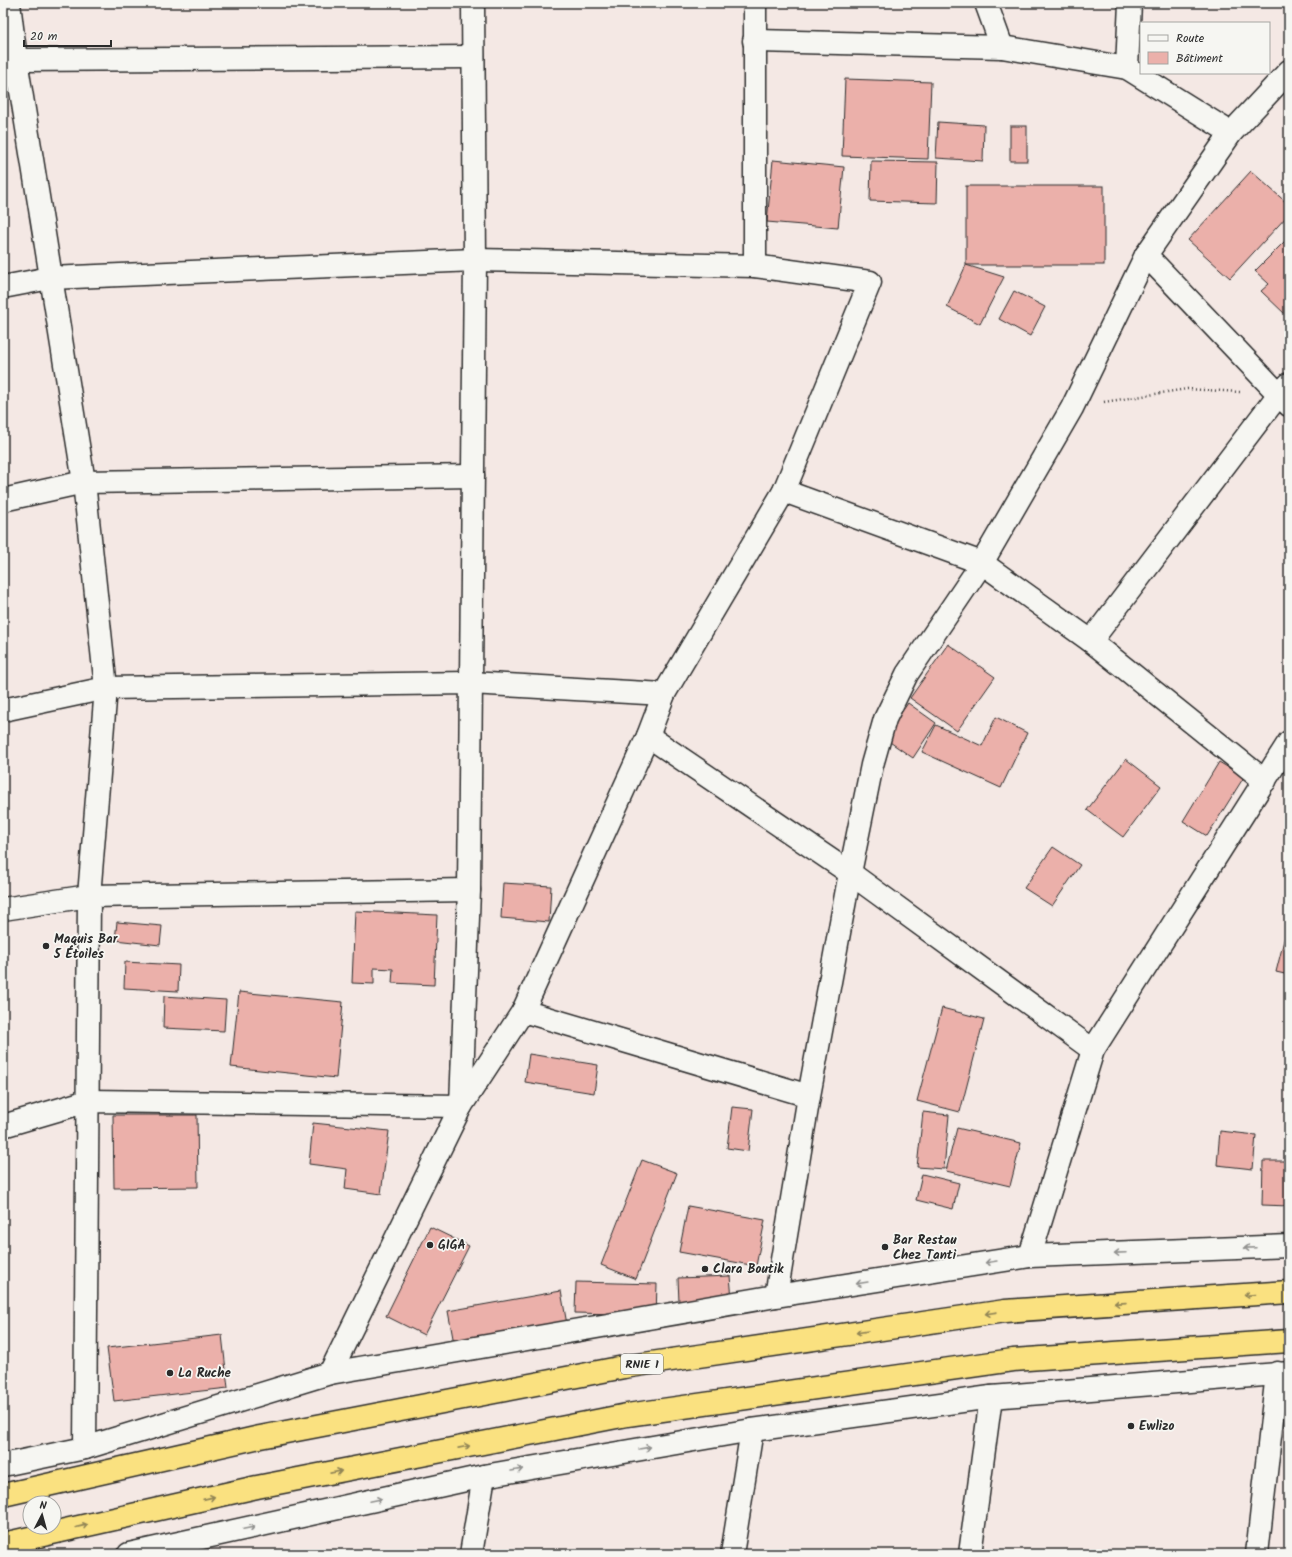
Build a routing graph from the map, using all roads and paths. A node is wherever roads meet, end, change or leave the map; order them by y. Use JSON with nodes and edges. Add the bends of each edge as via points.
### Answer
{"nodes":[{"id":1,"x":9,"y":3,"type":"edge"},
{"id":2,"x":473,"y":3,"type":"edge"},
{"id":3,"x":755,"y":3,"type":"edge"},
{"id":4,"x":986,"y":3,"type":"edge"},
{"id":5,"x":1130,"y":3,"type":"edge"},
{"id":6,"x":754,"y":41,"type":"junction"},
{"id":7,"x":1002,"y":47,"type":"junction"},
{"id":8,"x":473,"y":57,"type":"junction"},
{"id":9,"x":9,"y":61,"type":"edge"},
{"id":10,"x":1127,"y":68,"type":"junction"},
{"id":11,"x":1289,"y":71,"type":"edge"},
{"id":12,"x":1231,"y":133,"type":"junction"},
{"id":13,"x":1146,"y":255,"type":"junction"},
{"id":14,"x":475,"y":260,"type":"junction"},
{"id":15,"x":755,"y":266,"type":"junction"},
{"id":16,"x":50,"y":278,"type":"junction"},
{"id":17,"x":3,"y":287,"type":"edge"},
{"id":18,"x":1286,"y":394,"type":"edge"},
{"id":19,"x":1072,"y":408,"type":"junction"},
{"id":20,"x":473,"y":476,"type":"junction"},
{"id":21,"x":84,"y":482,"type":"junction"},
{"id":22,"x":784,"y":491,"type":"junction"},
{"id":23,"x":3,"y":500,"type":"edge"},
{"id":24,"x":982,"y":563,"type":"junction"},
{"id":25,"x":1091,"y":641,"type":"junction"},
{"id":26,"x":470,"y":683,"type":"junction"},
{"id":27,"x":106,"y":688,"type":"junction"},
{"id":28,"x":664,"y":694,"type":"junction"},
{"id":29,"x":3,"y":710,"type":"edge"},
{"id":30,"x":648,"y":736,"type":"junction"},
{"id":31,"x":1287,"y":747,"type":"edge"},
{"id":32,"x":1265,"y":781,"type":"junction"},
{"id":33,"x":850,"y":873,"type":"junction"},
{"id":34,"x":469,"y":890,"type":"junction"},
{"id":35,"x":89,"y":896,"type":"junction"},
{"id":36,"x":3,"y":909,"type":"edge"},
{"id":37,"x":523,"y":1011,"type":"junction"},
{"id":38,"x":1093,"y":1050,"type":"junction"},
{"id":39,"x":809,"y":1096,"type":"junction"},
{"id":40,"x":88,"y":1101,"type":"junction"},
{"id":41,"x":461,"y":1106,"type":"junction"},
{"id":42,"x":3,"y":1126,"type":"edge"},
{"id":43,"x":1289,"y":1246,"type":"edge"},
{"id":44,"x":1030,"y":1256,"type":"junction"},
{"id":45,"x":1289,"y":1292,"type":"edge"},
{"id":46,"x":776,"y":1296,"type":"junction"},
{"id":47,"x":1289,"y":1341,"type":"edge"},
{"id":48,"x":330,"y":1373,"type":"junction"},
{"id":49,"x":1283,"y":1373,"type":"edge"},
{"id":50,"x":990,"y":1397,"type":"junction"},
{"id":51,"x":752,"y":1430,"type":"junction"},
{"id":52,"x":85,"y":1448,"type":"junction"},
{"id":53,"x":3,"y":1466,"type":"edge"},
{"id":54,"x":484,"y":1476,"type":"junction"},
{"id":55,"x":3,"y":1495,"type":"edge"},
{"id":56,"x":3,"y":1544,"type":"edge"},
{"id":57,"x":203,"y":1546,"type":"edge"},
{"id":58,"x":129,"y":1554,"type":"edge"},
{"id":59,"x":471,"y":1554,"type":"edge"},
{"id":60,"x":732,"y":1554,"type":"edge"},
{"id":61,"x":970,"y":1554,"type":"edge"},
{"id":62,"x":1257,"y":1554,"type":"edge"}],
"edges":[{"from":1,"to":9,"type":"street"},
{"from":2,"to":8,"type":"street"},
{"from":3,"to":6,"type":"street"},
{"from":4,"to":7,"type":"street"},
{"from":5,"to":10,"type":"street"},
{"from":6,"to":7,"type":"street"},
{"from":6,"to":15,"type":"street"},
{"from":7,"to":10,"type":"street"},
{"from":8,"to":9,"type":"street"},
{"from":8,"to":14,"type":"street"},
{"from":9,"to":16,"type":"street"},
{"from":10,"to":12,"type":"street"},
{"from":11,"to":12,"type":"street"},
{"from":12,"to":13,"type":"street"},
{"from":13,"to":18,"type":"street"},
{"from":13,"to":19,"type":"street"},
{"from":14,"to":15,"type":"street"},
{"from":14,"to":16,"type":"street"},
{"from":14,"to":20,"type":"street"},
{"from":15,"to":22,"type":"street","via":[[870,282]]},
{"from":16,"to":17,"type":"street"},
{"from":16,"to":21,"type":"street"},
{"from":18,"to":19,"type":"path","via":[[1187,389]]},
{"from":18,"to":25,"type":"street"},
{"from":19,"to":24,"type":"street"},
{"from":20,"to":21,"type":"street"},
{"from":20,"to":26,"type":"street"},
{"from":21,"to":23,"type":"street"},
{"from":21,"to":27,"type":"street"},
{"from":22,"to":24,"type":"street"},
{"from":22,"to":28,"type":"street"},
{"from":24,"to":25,"type":"street"},
{"from":24,"to":33,"type":"street","via":[[907,674],[885,719],[872,765]]},
{"from":25,"to":32,"type":"street"},
{"from":26,"to":27,"type":"street"},
{"from":26,"to":28,"type":"street"},
{"from":26,"to":34,"type":"street"},
{"from":27,"to":29,"type":"street"},
{"from":27,"to":35,"type":"street"},
{"from":28,"to":30,"type":"street"},
{"from":30,"to":33,"type":"street"},
{"from":30,"to":37,"type":"street"},
{"from":31,"to":32,"type":"street"},
{"from":32,"to":38,"type":"street"},
{"from":33,"to":38,"type":"street"},
{"from":33,"to":39,"type":"street"},
{"from":34,"to":35,"type":"street"},
{"from":34,"to":41,"type":"street"},
{"from":35,"to":36,"type":"street"},
{"from":35,"to":40,"type":"street"},
{"from":37,"to":39,"type":"street"},
{"from":37,"to":41,"type":"street"},
{"from":38,"to":44,"type":"street"},
{"from":39,"to":46,"type":"street"},
{"from":40,"to":41,"type":"street"},
{"from":40,"to":42,"type":"street"},
{"from":40,"to":52,"type":"street"},
{"from":41,"to":48,"type":"street"},
{"from":43,"to":44,"type":"street","one_way":true},
{"from":44,"to":46,"type":"street","one_way":true},
{"from":45,"to":55,"type":"highway","number":"RNIE 1","one_way":true,"via":[[1005,1311],[624,1367],[260,1438]]},
{"from":46,"to":48,"type":"street"},
{"from":56,"to":47,"type":"highway","one_way":true,"via":[[257,1487],[627,1415],[1013,1360]]},
{"from":48,"to":52,"type":"street"},
{"from":49,"to":50,"type":"street"},
{"from":49,"to":62,"type":"street"},
{"from":50,"to":51,"type":"street"},
{"from":50,"to":61,"type":"street"},
{"from":54,"to":51,"type":"street","one_way":true},
{"from":51,"to":60,"type":"street"},
{"from":52,"to":53,"type":"street"},
{"from":57,"to":54,"type":"street","one_way":true},
{"from":54,"to":59,"type":"street"},
{"from":57,"to":58,"type":"street"}]}
